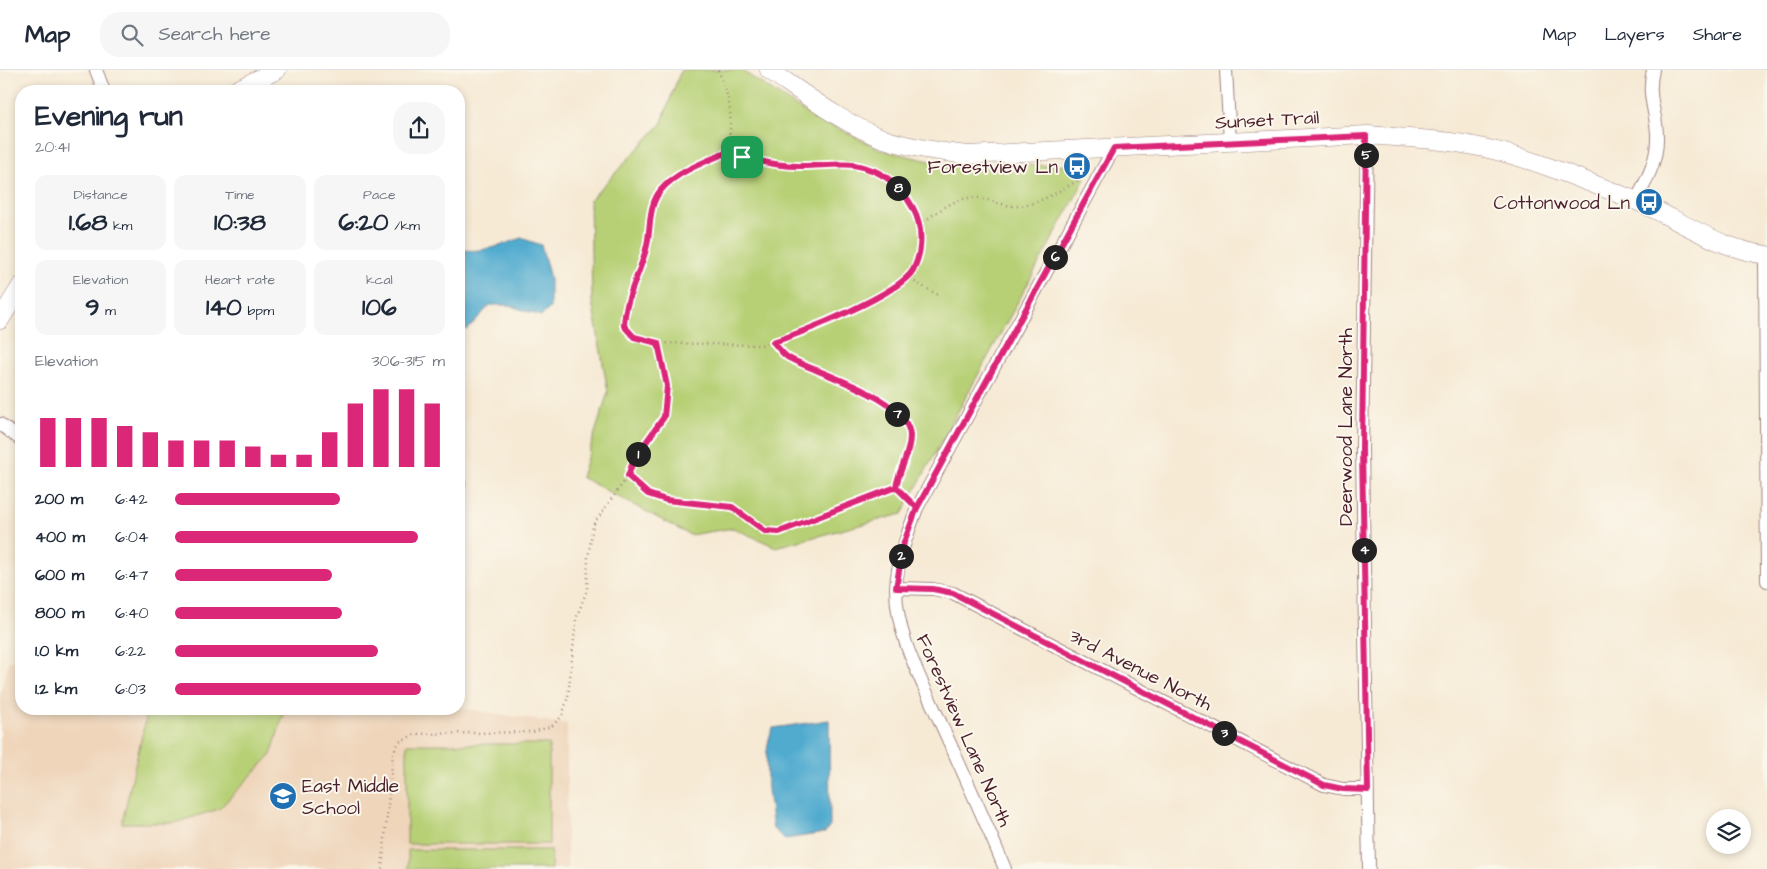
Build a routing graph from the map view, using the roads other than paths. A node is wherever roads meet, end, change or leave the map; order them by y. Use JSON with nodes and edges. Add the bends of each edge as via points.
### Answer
{"nodes":[{"id":1,"x":96,"y":70,"type":"edge"},
{"id":2,"x":277,"y":70,"type":"edge"},
{"id":3,"x":769,"y":70,"type":"edge"},
{"id":4,"x":1226,"y":70,"type":"edge"},
{"id":5,"x":1653,"y":70,"type":"edge"},
{"id":6,"x":102,"y":85,"type":"edge"},
{"id":7,"x":246,"y":85,"type":"edge"},
{"id":8,"x":1366,"y":136,"type":"junction"},
{"id":9,"x":1230,"y":142,"type":"junction"},
{"id":10,"x":1114,"y":148,"type":"junction"},
{"id":11,"x":1636,"y":201,"type":"junction"},
{"id":12,"x":1766,"y":255,"type":"edge"},
{"id":13,"x":15,"y":296,"type":"edge"},
{"id":14,"x":0,"y":320,"type":"edge"},
{"id":15,"x":0,"y":424,"type":"edge"},
{"id":16,"x":15,"y":435,"type":"edge"},
{"id":17,"x":1767,"y":581,"type":"edge"},
{"id":18,"x":896,"y":588,"type":"junction"},
{"id":19,"x":1368,"y":790,"type":"junction"},
{"id":20,"x":1005,"y":869,"type":"edge"},
{"id":21,"x":1369,"y":869,"type":"edge"}],
"edges":[{"from":1,"to":6,"type":"street"},
{"from":2,"to":7,"type":"street"},
{"from":3,"to":10,"type":"street","name":"Sunset Trail","via":[[848,122],[885,139],[925,150],[967,155]]},
{"from":4,"to":9,"type":"street"},
{"from":5,"to":11,"type":"street","via":[[1650,101],[1658,137],[1656,155]]},
{"from":8,"to":9,"type":"street","name":"Sunset Trail"},
{"from":8,"to":11,"type":"street","name":"Sunset Trail","via":[[1425,139],[1483,148],[1533,161]]},
{"from":8,"to":19,"type":"street","name":"Deerwood Lane North","via":[[1362,449]]},
{"from":9,"to":10,"type":"street","name":"Sunset Trail"},
{"from":10,"to":18,"type":"street","name":"Forestview Lane North","via":[[917,508],[904,542]]},
{"from":11,"to":12,"type":"street","name":"Sunset Trail","via":[[1727,244]]},
{"from":12,"to":17,"type":"street"},
{"from":13,"to":14,"type":"street"},
{"from":15,"to":16,"type":"street"},
{"from":18,"to":19,"type":"street","name":"3rd Avenue North","via":[[953,593],[1324,785]]},
{"from":18,"to":20,"type":"street","name":"Forestview Lane North","via":[[900,625],[908,652]]},
{"from":19,"to":21,"type":"street","name":"Deerwood Lane North"}]}
